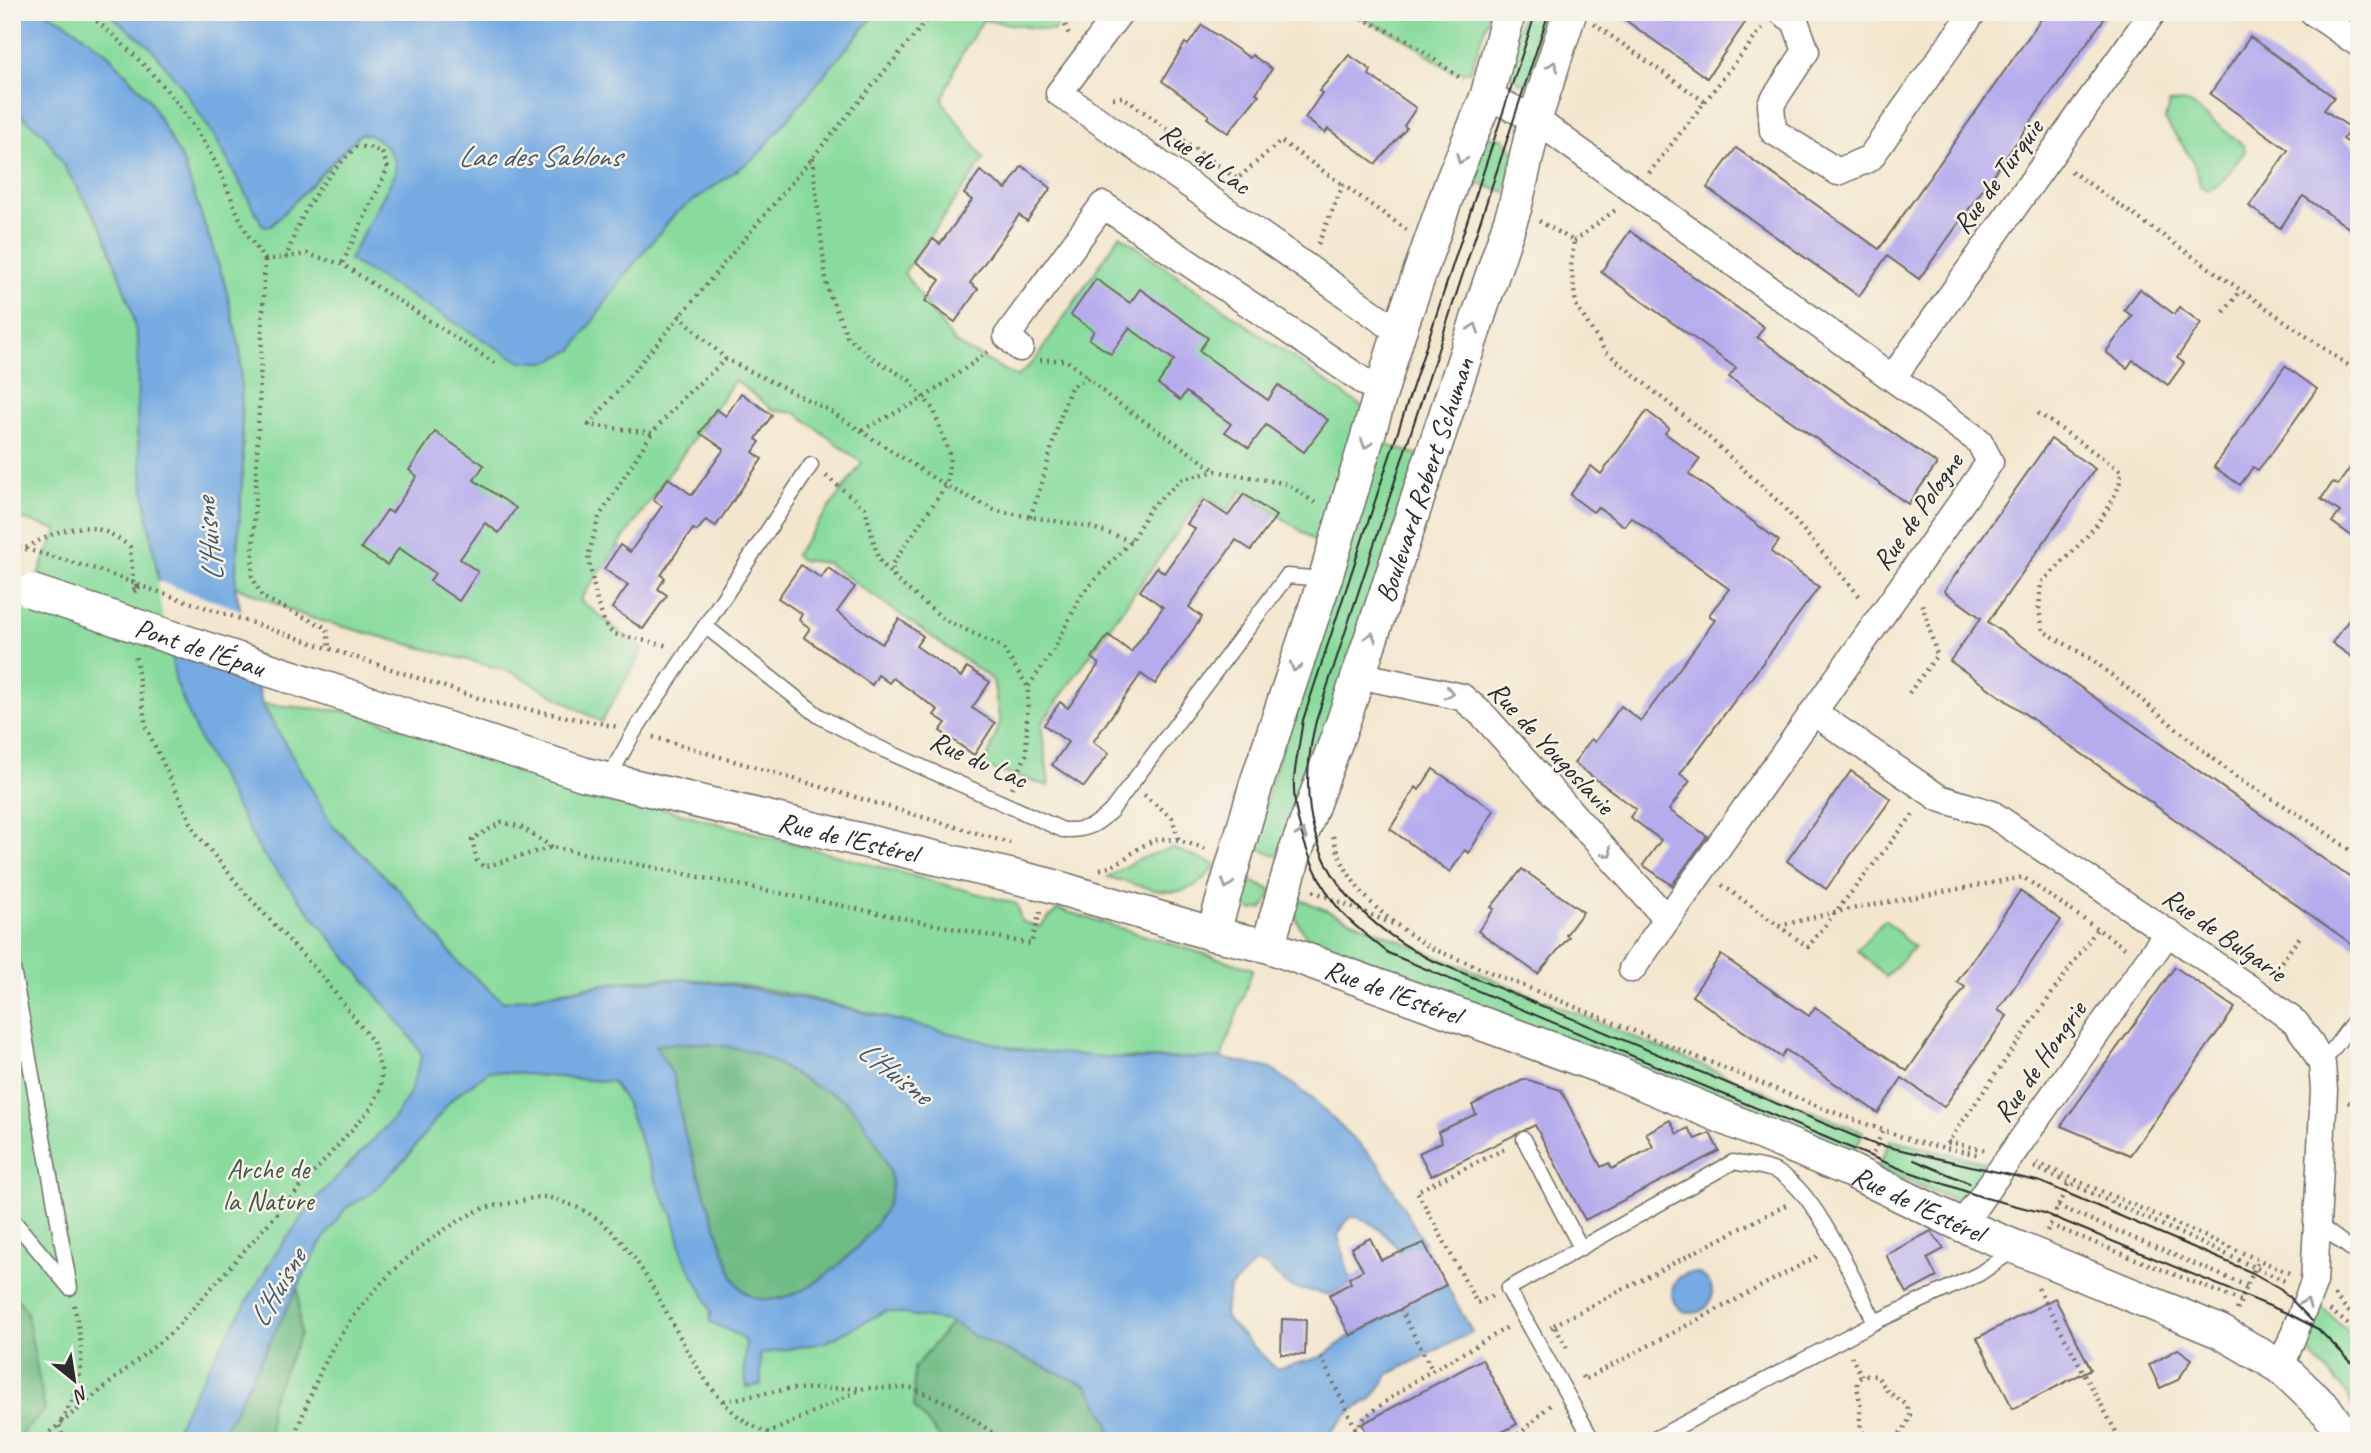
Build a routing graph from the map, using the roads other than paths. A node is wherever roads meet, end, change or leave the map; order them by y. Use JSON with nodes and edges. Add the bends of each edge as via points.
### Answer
{"nodes":[{"id":1,"x":1120,"y":12,"type":"edge"},
{"id":2,"x":1509,"y":12,"type":"edge"},
{"id":3,"x":1973,"y":12,"type":"edge"},
{"id":4,"x":2153,"y":12,"type":"edge"},
{"id":5,"x":2322,"y":15,"type":"edge"},
{"id":6,"x":1579,"y":16,"type":"edge"},
{"id":7,"x":1775,"y":17,"type":"edge"},
{"id":8,"x":2359,"y":44,"type":"edge"},
{"id":9,"x":1487,"y":96,"type":"junction"},
{"id":10,"x":1535,"y":119,"type":"junction"},
{"id":11,"x":1399,"y":332,"type":"junction"},
{"id":12,"x":1014,"y":342,"type":"road end"},
{"id":13,"x":1893,"y":376,"type":"junction"},
{"id":14,"x":1381,"y":393,"type":"junction"},
{"id":15,"x":811,"y":465,"type":"road end"},
{"id":16,"x":1325,"y":579,"type":"junction"},
{"id":17,"x":19,"y":582,"type":"edge"},
{"id":18,"x":705,"y":626,"type":"junction"},
{"id":19,"x":1358,"y":675,"type":"junction"},
{"id":20,"x":370,"y":703,"type":"joint"},
{"id":21,"x":1813,"y":712,"type":"junction"},
{"id":22,"x":607,"y":780,"type":"junction"},
{"id":23,"x":1667,"y":919,"type":"junction"},
{"id":24,"x":2168,"y":932,"type":"junction"},
{"id":25,"x":1213,"y":934,"type":"junction"},
{"id":26,"x":1268,"y":946,"type":"junction"},
{"id":27,"x":12,"y":963,"type":"edge"},
{"id":28,"x":1632,"y":969,"type":"dead end"},
{"id":29,"x":2359,"y":1014,"type":"edge"},
{"id":30,"x":2323,"y":1077,"type":"junction"},
{"id":31,"x":1524,"y":1139,"type":"road end"},
{"id":32,"x":12,"y":1219,"type":"edge"},
{"id":33,"x":1962,"y":1225,"type":"junction"},
{"id":34,"x":2319,"y":1225,"type":"junction"},
{"id":35,"x":1581,"y":1248,"type":"junction"},
{"id":36,"x":2026,"y":1252,"type":"junction"},
{"id":37,"x":2359,"y":1255,"type":"edge"},
{"id":38,"x":1875,"y":1322,"type":"junction"},
{"id":39,"x":2280,"y":1367,"type":"junction"},
{"id":40,"x":1593,"y":1441,"type":"edge"},
{"id":41,"x":1651,"y":1441,"type":"edge"},
{"id":42,"x":2348,"y":1441,"type":"edge"}],
"edges":[{"from":1,"to":11,"type":"street","name":"Rue du Lac","via":[[1059,93]]},
{"from":2,"to":9,"type":"street"},
{"from":3,"to":7,"type":"street","via":[[1870,158],[1838,172],[1773,131],[1771,104],[1805,51],[1795,21]]},
{"from":4,"to":13,"type":"street","name":"Rue de Turquie"},
{"from":5,"to":8,"type":"street"},
{"from":10,"to":6,"type":"street","name":"Boulevard Robert Schuman","one_way":true},
{"from":9,"to":10,"type":"street","name":"Rue de Pologne"},
{"from":9,"to":11,"type":"street","one_way":true},
{"from":10,"to":13,"type":"street","name":"Rue de Pologne"},
{"from":19,"to":10,"type":"street","name":"Boulevard Robert Schuman","one_way":true,"via":[[1515,207]]},
{"from":11,"to":14,"type":"street"},
{"from":12,"to":14,"type":"street","via":[[1103,205]]},
{"from":13,"to":21,"type":"street","name":"Rue de Pologne","via":[[1979,441],[1990,462]]},
{"from":14,"to":16,"type":"street","one_way":true},
{"from":15,"to":18,"type":"lane"},
{"from":16,"to":18,"type":"lane","name":"Rue du Lac","via":[[1287,576],[1132,785],[1097,825],[1081,830],[1063,830],[1003,804],[819,716]]},
{"from":16,"to":25,"type":"street","one_way":true},
{"from":17,"to":20,"type":"street","name":"Pont de l'Épau","bridge":true},
{"from":18,"to":22,"type":"lane"},
{"from":19,"to":23,"type":"street","name":"Rue de Yougoslavie","one_way":true,"via":[[1462,696]]},
{"from":26,"to":19,"type":"street","name":"Boulevard Robert Schuman","one_way":true},
{"from":20,"to":22,"type":"street","name":"Rue de l'Estérel"},
{"from":21,"to":23,"type":"street","name":"Rue de Pologne"},
{"from":21,"to":24,"type":"street","name":"Rue de Bulgarie","via":[[1931,792],[1992,814]]},
{"from":22,"to":25,"type":"street","name":"Rue de l'Estérel","via":[[1049,884]]},
{"from":23,"to":28,"type":"street","name":"Rue de Pologne"},
{"from":24,"to":30,"type":"street","name":"Rue de Bulgarie","via":[[2296,1023]]},
{"from":24,"to":33,"type":"street","name":"Rue de Hongrie"},
{"from":25,"to":26,"type":"street","name":"Rue de l'Estérel"},
{"from":26,"to":33,"type":"street","name":"Rue de l'Estérel","via":[[1618,1073],[1851,1171]]},
{"from":27,"to":32,"type":"lane","via":[[70,1288]]},
{"from":29,"to":30,"type":"lane"},
{"from":30,"to":34,"type":"street"},
{"from":31,"to":35,"type":"lane"},
{"from":33,"to":36,"type":"street","name":"Rue de l'Estérel"},
{"from":34,"to":37,"type":"lane"},
{"from":39,"to":34,"type":"street","one_way":true,"via":[[2312,1288]]},
{"from":35,"to":38,"type":"lane","via":[[1733,1162],[1777,1171],[1822,1221]]},
{"from":35,"to":40,"type":"lane","via":[[1508,1289]]},
{"from":36,"to":38,"type":"lane"},
{"from":36,"to":39,"type":"street","name":"Rue de l'Estérel","via":[[2221,1332]]},
{"from":38,"to":41,"type":"lane"},
{"from":39,"to":42,"type":"street","name":"Rue de l'Estérel","via":[[2327,1412]]}]}
